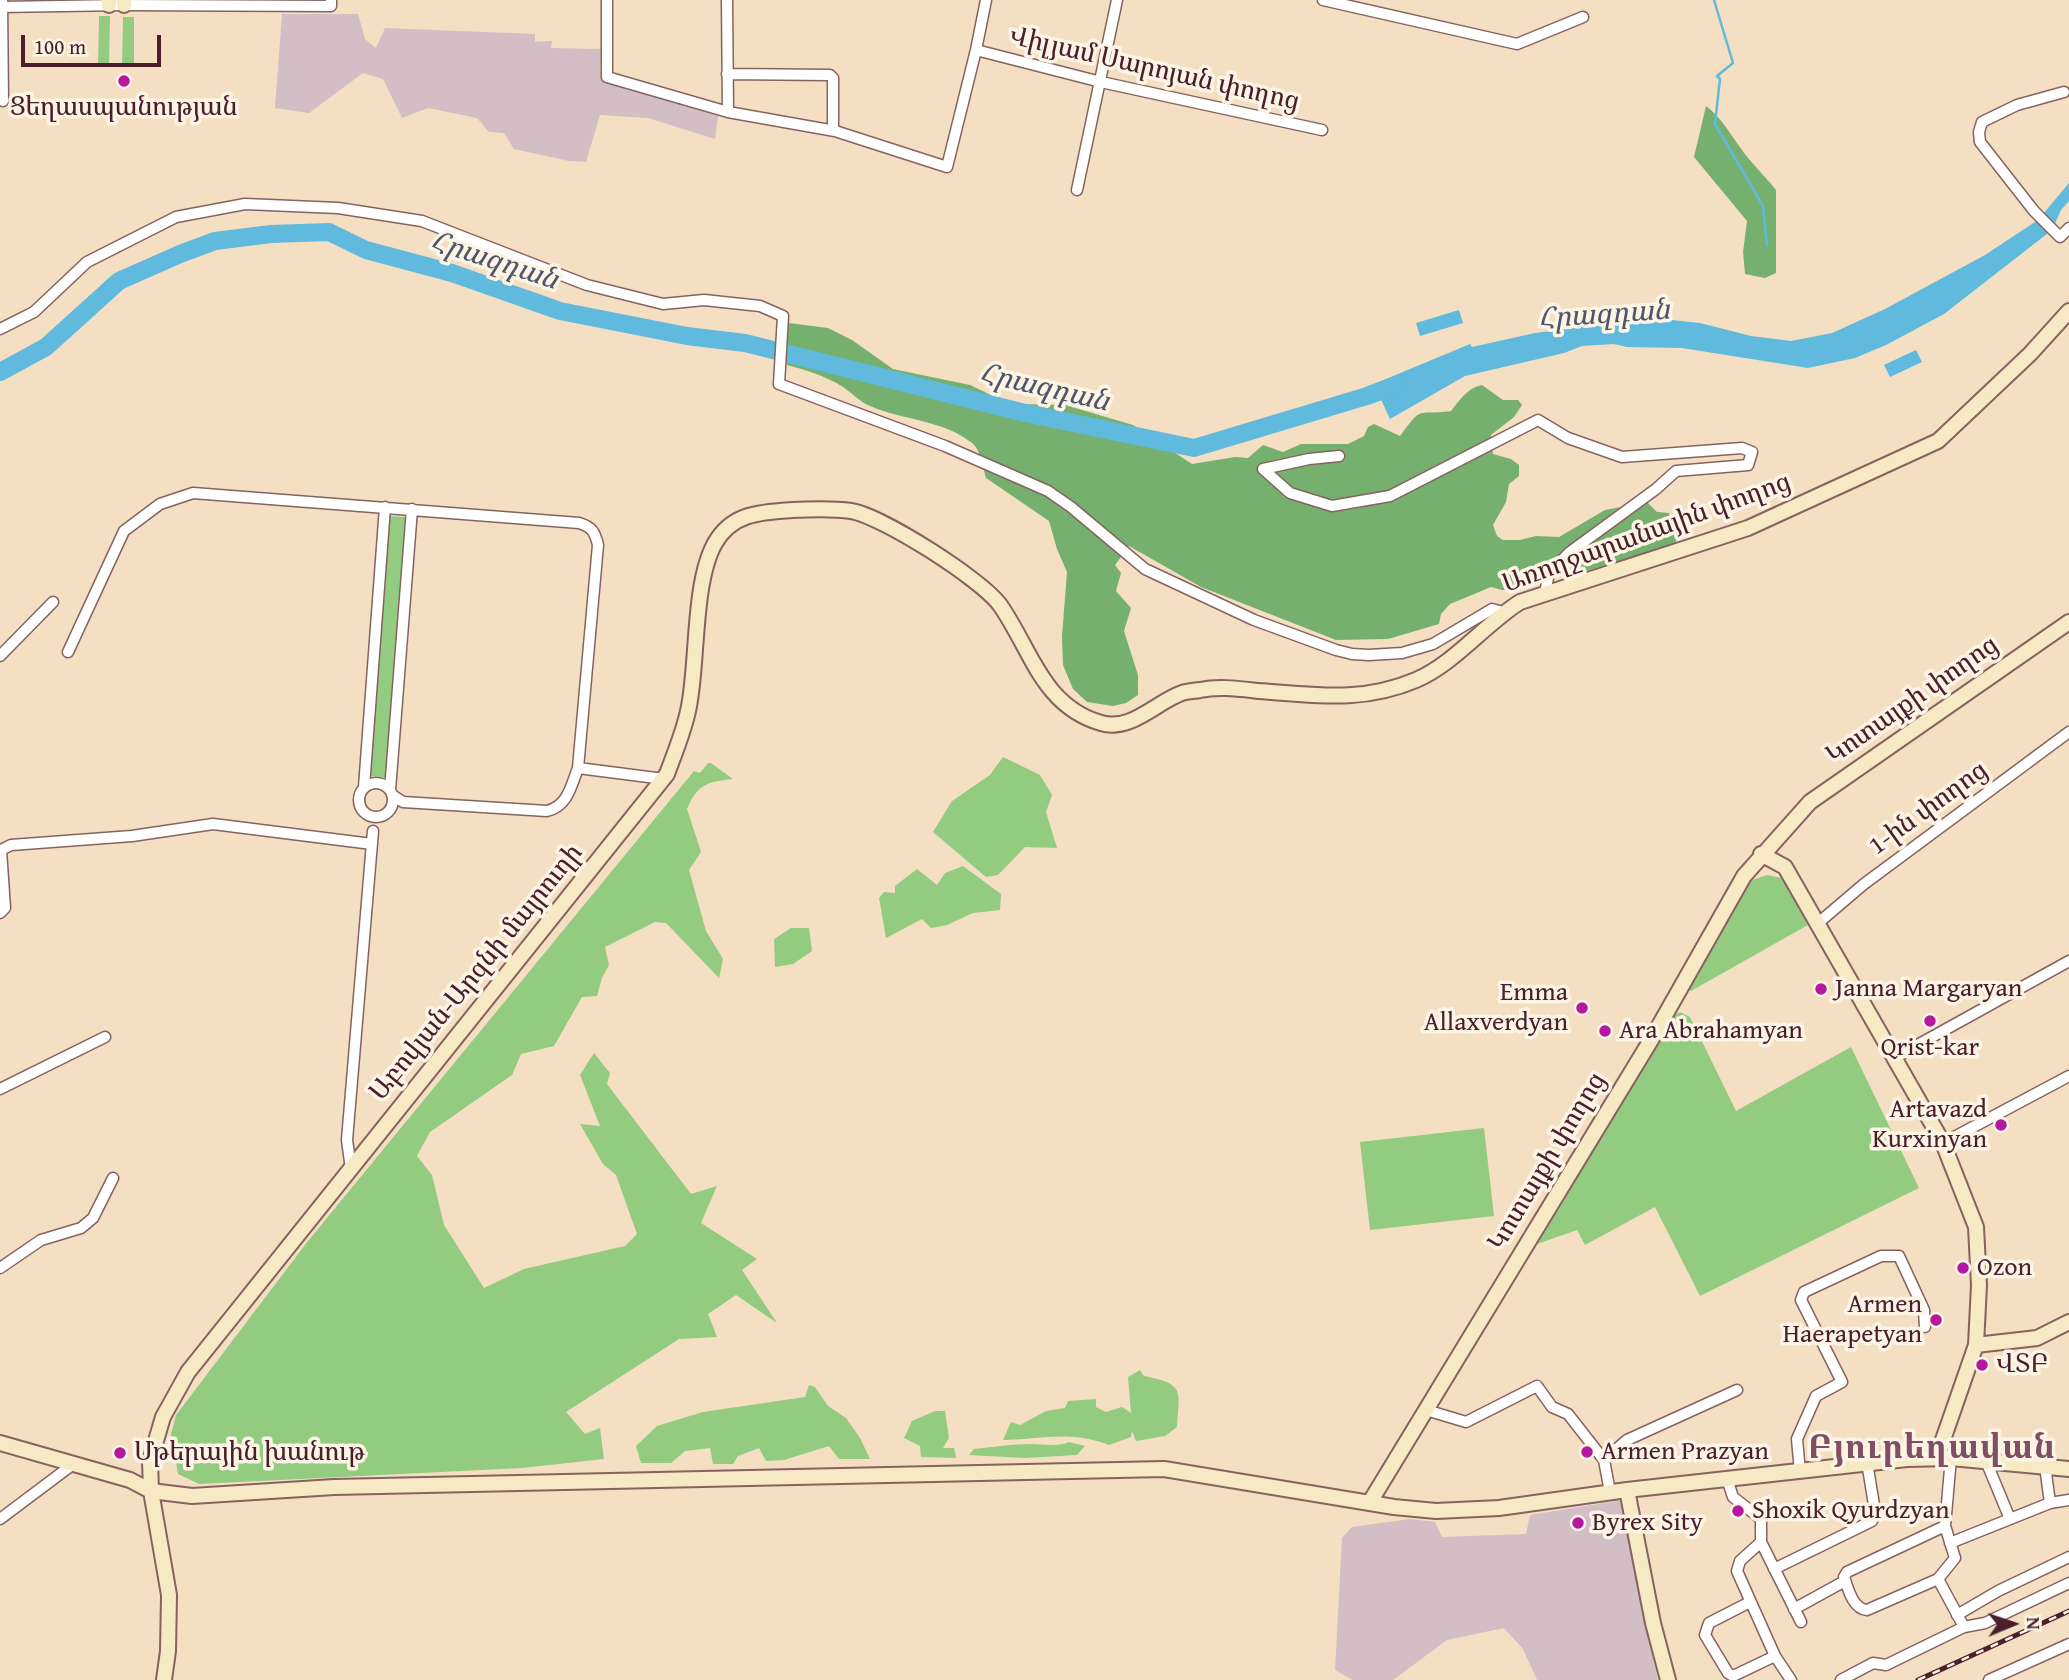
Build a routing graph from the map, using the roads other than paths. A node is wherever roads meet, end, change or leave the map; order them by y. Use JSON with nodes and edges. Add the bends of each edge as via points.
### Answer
{"nodes":[{"id":1,"x":607,"y":0,"type":"edge"},
{"id":2,"x":727,"y":0,"type":"edge"},
{"id":3,"x":986,"y":0,"type":"edge"},
{"id":4,"x":1117,"y":0,"type":"edge"},
{"id":5,"x":1323,"y":0,"type":"edge"},
{"id":6,"x":116,"y":2,"type":"edge"},
{"id":7,"x":237,"y":2,"type":"edge"},
{"id":8,"x":331,"y":3,"type":"edge"},
{"id":9,"x":1,"y":5,"type":"edge"},
{"id":10,"x":1583,"y":17,"type":"dead end"},
{"id":11,"x":976,"y":50,"type":"junction"},
{"id":12,"x":727,"y":74,"type":"junction"},
{"id":13,"x":1101,"y":82,"type":"junction"},
{"id":14,"x":2064,"y":92,"type":"dead end"},
{"id":15,"x":3,"y":101,"type":"dead end"},
{"id":16,"x":728,"y":112,"type":"junction"},
{"id":17,"x":833,"y":130,"type":"junction"},
{"id":18,"x":1322,"y":130,"type":"dead end"},
{"id":19,"x":1077,"y":190,"type":"dead end"},
{"id":20,"x":2069,"y":228,"type":"edge"},
{"id":21,"x":2069,"y":311,"type":"edge"},
{"id":22,"x":0,"y":329,"type":"edge"},
{"id":23,"x":1339,"y":456,"type":"dead end"},
{"id":24,"x":385,"y":507,"type":"junction"},
{"id":25,"x":412,"y":509,"type":"junction"},
{"id":26,"x":982,"y":586,"type":"joint"},
{"id":27,"x":1545,"y":593,"type":"junction"},
{"id":28,"x":53,"y":602,"type":"dead end"},
{"id":29,"x":1503,"y":612,"type":"junction"},
{"id":30,"x":2069,"y":622,"type":"edge"},
{"id":31,"x":68,"y":652,"type":"dead end"},
{"id":32,"x":0,"y":656,"type":"edge"},
{"id":33,"x":2069,"y":732,"type":"edge"},
{"id":34,"x":578,"y":768,"type":"junction"},
{"id":35,"x":664,"y":779,"type":"junction"},
{"id":36,"x":365,"y":787,"type":"junction"},
{"id":37,"x":391,"y":797,"type":"junction"},
{"id":38,"x":373,"y":831,"type":"dead end"},
{"id":39,"x":372,"y":844,"type":"junction"},
{"id":40,"x":1762,"y":854,"type":"junction"},
{"id":41,"x":0,"y":913,"type":"edge"},
{"id":42,"x":1817,"y":924,"type":"junction"},
{"id":43,"x":2069,"y":961,"type":"edge"},
{"id":44,"x":105,"y":1037,"type":"dead end"},
{"id":45,"x":1894,"y":1058,"type":"junction"},
{"id":46,"x":2069,"y":1076,"type":"edge"},
{"id":47,"x":0,"y":1089,"type":"edge"},
{"id":48,"x":1943,"y":1143,"type":"junction"},
{"id":49,"x":351,"y":1169,"type":"junction"},
{"id":50,"x":113,"y":1178,"type":"dead end"},
{"id":51,"x":0,"y":1268,"type":"edge"},
{"id":52,"x":2069,"y":1322,"type":"edge"},
{"id":53,"x":1925,"y":1327,"type":"dead end"},
{"id":54,"x":1976,"y":1345,"type":"junction"},
{"id":55,"x":1737,"y":1390,"type":"dead end"},
{"id":56,"x":1426,"y":1410,"type":"junction"},
{"id":57,"x":0,"y":1443,"type":"edge"},
{"id":58,"x":1944,"y":1457,"type":"junction"},
{"id":59,"x":1604,"y":1460,"type":"junction"},
{"id":60,"x":1986,"y":1461,"type":"junction"},
{"id":61,"x":1867,"y":1462,"type":"junction"},
{"id":62,"x":72,"y":1465,"type":"junction"},
{"id":63,"x":2045,"y":1466,"type":"junction"},
{"id":64,"x":2069,"y":1469,"type":"edge"},
{"id":65,"x":1800,"y":1472,"type":"junction"},
{"id":66,"x":1727,"y":1479,"type":"junction"},
{"id":67,"x":1628,"y":1490,"type":"junction"},
{"id":68,"x":151,"y":1491,"type":"junction"},
{"id":69,"x":1610,"y":1492,"type":"junction"},
{"id":70,"x":2069,"y":1500,"type":"edge"},
{"id":71,"x":1370,"y":1502,"type":"junction"},
{"id":72,"x":2050,"y":1503,"type":"junction"},
{"id":73,"x":2010,"y":1519,"type":"junction"},
{"id":74,"x":0,"y":1520,"type":"edge"},
{"id":75,"x":1945,"y":1526,"type":"junction"},
{"id":76,"x":1760,"y":1542,"type":"junction"},
{"id":77,"x":1950,"y":1543,"type":"junction"},
{"id":78,"x":2069,"y":1558,"type":"edge"},
{"id":79,"x":1774,"y":1569,"type":"junction"},
{"id":80,"x":1938,"y":1579,"type":"junction"},
{"id":81,"x":1845,"y":1581,"type":"junction"},
{"id":82,"x":2069,"y":1583,"type":"edge"},
{"id":83,"x":1750,"y":1602,"type":"junction"},
{"id":84,"x":1794,"y":1609,"type":"junction"},
{"id":85,"x":1957,"y":1615,"type":"junction"},
{"id":86,"x":1801,"y":1622,"type":"dead end"},
{"id":87,"x":1964,"y":1627,"type":"junction"},
{"id":88,"x":2069,"y":1644,"type":"edge"},
{"id":89,"x":1775,"y":1656,"type":"junction"},
{"id":90,"x":164,"y":1680,"type":"edge"},
{"id":91,"x":1668,"y":1680,"type":"edge"},
{"id":92,"x":1791,"y":1680,"type":"edge"},
{"id":93,"x":1841,"y":1680,"type":"edge"},
{"id":94,"x":1989,"y":1680,"type":"edge"}],
"edges":[{"from":1,"to":16,"type":"street","via":[[607,77]]},
{"from":2,"to":12,"type":"street"},
{"from":3,"to":11,"type":"street"},
{"from":4,"to":13,"type":"street"},
{"from":5,"to":10,"type":"street","via":[[1517,44]]},
{"from":6,"to":7,"type":"street"},
{"from":6,"to":9,"type":"street"},
{"from":7,"to":8,"type":"street"},
{"from":9,"to":15,"type":"street"},
{"from":11,"to":13,"type":"street","name":"Վիլյամ Սարոյան փողոց"},
{"from":11,"to":17,"type":"street","via":[[947,167]]},
{"from":12,"to":16,"type":"street"},
{"from":12,"to":17,"type":"street","via":[[830,75],[835,89]]},
{"from":13,"to":18,"type":"street","name":"Վիլյամ Սարոյան փողոց"},
{"from":13,"to":19,"type":"street"},
{"from":14,"to":20,"type":"street","via":[[2017,105],[1982,122],[1979,132],[1980,142],[2039,218],[2060,237]]},
{"from":16,"to":17,"type":"street"},
{"from":21,"to":27,"type":"street","name":"Առողջարանային փողոց","via":[[1938,441],[1748,528]]},
{"from":22,"to":29,"type":"street","via":[[34,312],[87,262],[176,217],[245,204],[338,208],[422,221],[587,285],[663,304],[704,300],[760,306],[783,316],[779,384],[1048,491],[1145,569],[1254,620],[1336,650],[1402,653],[1433,644],[1492,609]]},
{"from":23,"to":27,"type":"street","via":[[1263,469],[1290,493],[1332,506],[1390,496],[1538,421],[1568,438],[1622,457],[1752,452],[1748,464],[1676,471],[1570,552],[1549,573]]},
{"from":24,"to":25,"type":"street"},
{"from":24,"to":31,"type":"street","via":[[193,494],[160,504],[124,531]]},
{"from":24,"to":36,"type":"street"},
{"from":25,"to":34,"type":"street","via":[[579,523],[594,530],[598,545]]},
{"from":25,"to":37,"type":"street"},
{"from":26,"to":29,"type":"street","name":"Առողջարանային փողոց","via":[[1059,699],[1092,719],[1117,725],[1182,693],[1206,688],[1346,697],[1396,687],[1420,679],[1440,665]]},
{"from":26,"to":35,"type":"street","name":"Աբովյան-Արզնի մայրուղի","via":[[882,522],[853,511],[753,513],[730,524],[706,565],[689,708]]},
{"from":27,"to":29,"type":"street","name":"Առողջարանային փողոց"},
{"from":28,"to":32,"type":"street"},
{"from":30,"to":40,"type":"street","name":"Կոտայքի փողոց","via":[[1810,802]]},
{"from":33,"to":42,"type":"street","name":"1-ին փողոց"},
{"from":34,"to":35,"type":"street"},
{"from":34,"to":37,"type":"street","via":[[566,800],[547,811],[403,802]]},
{"from":35,"to":49,"type":"street","name":"Աբովյան-Արզնի մայրուղի"},
{"from":36,"to":37,"type":"street","via":[[379,783]]},
{"from":36,"to":37,"type":"street","via":[[359,798],[363,811],[376,817],[383,815]]},
{"from":38,"to":39,"type":"street"},
{"from":39,"to":41,"type":"street","via":[[213,824],[132,836],[11,845],[1,850],[5,908]]},
{"from":39,"to":49,"type":"street","via":[[347,1140]]},
{"from":40,"to":42,"type":"street","via":[[1785,867]]},
{"from":40,"to":56,"type":"street","name":"Կոտայքի փողոց","via":[[1744,876],[1651,1040]]},
{"from":42,"to":45,"type":"street"},
{"from":43,"to":45,"type":"street"},
{"from":44,"to":47,"type":"street"},
{"from":45,"to":48,"type":"street"},
{"from":46,"to":48,"type":"street"},
{"from":48,"to":54,"type":"street","via":[[1976,1227]]},
{"from":49,"to":68,"type":"street","name":"Աբովյան-Արզնի մայրուղի","via":[[188,1372],[156,1439],[150,1461]]},
{"from":50,"to":51,"type":"street","via":[[93,1219],[81,1228],[41,1240]]},
{"from":52,"to":54,"type":"street","via":[[2037,1338]]},
{"from":53,"to":65,"type":"street","via":[[1924,1310],[1899,1256],[1881,1256],[1804,1292],[1801,1300],[1842,1382],[1816,1396],[1797,1439]]},
{"from":54,"to":58,"type":"street"},
{"from":55,"to":59,"type":"street","via":[[1627,1440]]},
{"from":56,"to":59,"type":"street","via":[[1466,1422],[1537,1386],[1552,1407],[1568,1414]]},
{"from":56,"to":71,"type":"street","name":"Կոտայքի փողոց"},
{"from":57,"to":62,"type":"street"},
{"from":58,"to":60,"type":"street"},
{"from":58,"to":61,"type":"street"},
{"from":58,"to":75,"type":"street"},
{"from":59,"to":69,"type":"street"},
{"from":60,"to":63,"type":"street"},
{"from":60,"to":73,"type":"street"},
{"from":61,"to":65,"type":"street"},
{"from":61,"to":79,"type":"street","via":[[1875,1511],[1872,1521]]},
{"from":62,"to":68,"type":"street","via":[[130,1480]]},
{"from":62,"to":74,"type":"street"},
{"from":63,"to":64,"type":"street"},
{"from":63,"to":72,"type":"street"},
{"from":65,"to":66,"type":"street"},
{"from":66,"to":67,"type":"street"},
{"from":66,"to":76,"type":"street","via":[[1733,1497],[1760,1519]]},
{"from":67,"to":69,"type":"street"},
{"from":67,"to":91,"type":"street"},
{"from":68,"to":71,"type":"street","via":[[192,1496],[348,1487],[1164,1469]]},
{"from":68,"to":90,"type":"street","name":"Աբովյան-Արզնի մայրուղի","via":[[169,1595]]},
{"from":69,"to":71,"type":"street","via":[[1457,1511]]},
{"from":70,"to":72,"type":"street"},
{"from":72,"to":73,"type":"street"},
{"from":73,"to":77,"type":"street"},
{"from":75,"to":77,"type":"street"},
{"from":75,"to":81,"type":"street","via":[[1847,1572]]},
{"from":76,"to":79,"type":"street"},
{"from":76,"to":83,"type":"street","via":[[1737,1565]]},
{"from":77,"to":80,"type":"street","via":[[1955,1558]]},
{"from":78,"to":85,"type":"street"},
{"from":79,"to":84,"type":"street"},
{"from":80,"to":81,"type":"street","via":[[1867,1610],[1856,1606]]},
{"from":80,"to":85,"type":"street"},
{"from":81,"to":84,"type":"street"},
{"from":82,"to":87,"type":"street","via":[[1985,1623]]},
{"from":83,"to":89,"type":"street"},
{"from":83,"to":89,"type":"street","via":[[1709,1623],[1705,1635],[1733,1676]]},
{"from":84,"to":86,"type":"street"},
{"from":85,"to":87,"type":"street"},
{"from":87,"to":93,"type":"street","via":[[1886,1665],[1873,1663]]},
{"from":88,"to":94,"type":"street"},
{"from":89,"to":92,"type":"street"}]}
